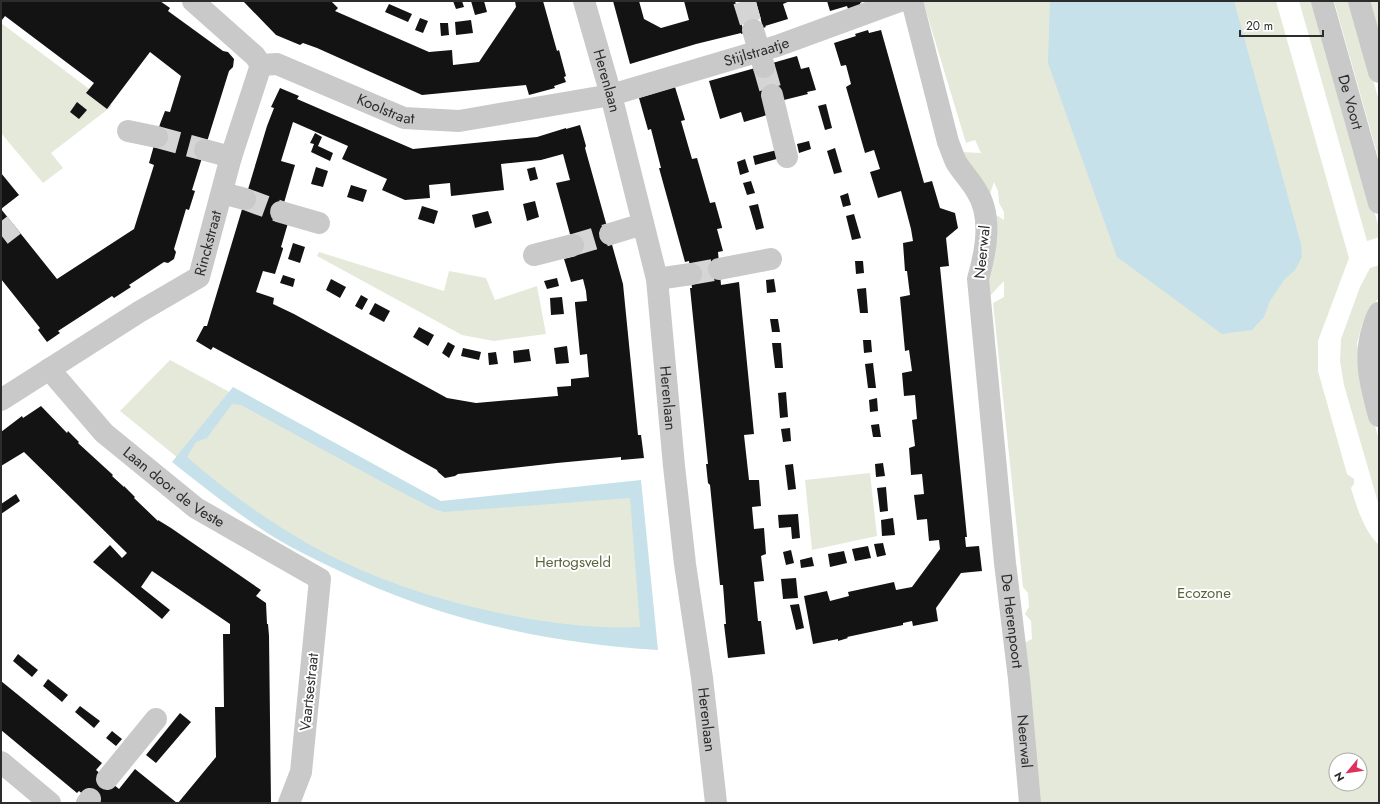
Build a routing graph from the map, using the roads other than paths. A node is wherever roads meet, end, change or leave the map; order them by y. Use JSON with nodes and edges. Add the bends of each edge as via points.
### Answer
{"nodes":[{"id":1,"x":193,"y":1,"type":"edge"},
{"id":2,"x":584,"y":1,"type":"edge"},
{"id":3,"x":900,"y":1,"type":"edge"},
{"id":4,"x":912,"y":1,"type":"edge"},
{"id":5,"x":1322,"y":1,"type":"edge"},
{"id":6,"x":1359,"y":1,"type":"edge"},
{"id":7,"x":753,"y":30,"type":"tunnel mouth"},
{"id":8,"x":762,"y":59,"type":"junction"},
{"id":9,"x":261,"y":65,"type":"junction"},
{"id":10,"x":1379,"y":72,"type":"edge"},
{"id":11,"x":611,"y":95,"type":"junction"},
{"id":12,"x":772,"y":95,"type":"tunnel mouth"},
{"id":13,"x":128,"y":131,"type":"dead end"},
{"id":14,"x":157,"y":137,"type":"tunnel mouth"},
{"id":15,"x":205,"y":150,"type":"tunnel mouth"},
{"id":16,"x":232,"y":157,"type":"junction"},
{"id":17,"x":787,"y":157,"type":"dead end"},
{"id":18,"x":222,"y":193,"type":"junction"},
{"id":19,"x":245,"y":199,"type":"tunnel mouth"},
{"id":20,"x":1379,"y":203,"type":"edge"},
{"id":21,"x":281,"y":212,"type":"tunnel mouth"},
{"id":22,"x":319,"y":223,"type":"dead end"},
{"id":23,"x":643,"y":224,"type":"junction"},
{"id":24,"x":610,"y":234,"type":"tunnel mouth"},
{"id":25,"x":573,"y":245,"type":"tunnel mouth"},
{"id":26,"x":534,"y":255,"type":"dead end"},
{"id":27,"x":771,"y":259,"type":"dead end"},
{"id":28,"x":719,"y":269,"type":"tunnel mouth"},
{"id":29,"x":691,"y":274,"type":"tunnel mouth"},
{"id":30,"x":657,"y":278,"type":"junction"},
{"id":31,"x":1379,"y":313,"type":"edge"},
{"id":32,"x":49,"y":369,"type":"junction"},
{"id":33,"x":1,"y":400,"type":"edge"},
{"id":34,"x":1379,"y":416,"type":"edge"},
{"id":35,"x":1005,"y":563,"type":"joint"},
{"id":36,"x":320,"y":579,"type":"joint"},
{"id":37,"x":1019,"y":679,"type":"joint"},
{"id":38,"x":156,"y":720,"type":"dead end"},
{"id":39,"x":1,"y":762,"type":"edge"},
{"id":40,"x":107,"y":779,"type":"dead end"},
{"id":41,"x":50,"y":803,"type":"edge"},
{"id":42,"x":289,"y":803,"type":"edge"},
{"id":43,"x":716,"y":803,"type":"edge"},
{"id":44,"x":1030,"y":803,"type":"edge"}],
"edges":[{"from":1,"to":9,"type":"street","via":[[255,56]]},
{"from":2,"to":11,"type":"street","name":"Herenlaan"},
{"from":3,"to":8,"type":"street","name":"Stijlstraatje","via":[[776,46]]},
{"from":4,"to":35,"type":"street","name":"Neerwal","via":[[948,142],[957,163],[977,191],[984,207],[986,240],[978,279]]},
{"from":5,"to":20,"type":"street","name":"De Voort"},
{"from":6,"to":10,"type":"street"},
{"from":7,"to":8,"type":"street"},
{"from":8,"to":11,"type":"street","name":"Stijlstraatje"},
{"from":9,"to":11,"type":"street","name":"Koolstraat","via":[[277,64],[404,118],[459,121]]},
{"from":9,"to":16,"type":"street","name":"Rinckstraat"},
{"from":11,"to":23,"type":"street","name":"Herenlaan"},
{"from":12,"to":17,"type":"street"},
{"from":13,"to":14,"type":"street"},
{"from":15,"to":16,"type":"street"},
{"from":16,"to":18,"type":"street","name":"Rinckstraat"},
{"from":18,"to":19,"type":"street"},
{"from":18,"to":32,"type":"street","name":"Rinckstraat","via":[[198,277]]},
{"from":21,"to":22,"type":"street"},
{"from":23,"to":24,"type":"street"},
{"from":23,"to":30,"type":"street","name":"Herenlaan"},
{"from":25,"to":26,"type":"street"},
{"from":27,"to":28,"type":"street"},
{"from":29,"to":30,"type":"street"},
{"from":30,"to":43,"type":"street","name":"Herenlaan","via":[[685,564],[702,678]]},
{"from":31,"to":34,"type":"street","via":[[1367,351],[1370,383]]},
{"from":32,"to":33,"type":"street","name":"Rinckstraat"},
{"from":32,"to":36,"type":"street","name":"Laan door de Veste","via":[[104,433],[196,508]]},
{"from":35,"to":37,"type":"street","name":"De Herenpoort"},
{"from":36,"to":42,"type":"street","name":"Vaartsestraat","via":[[300,772]]},
{"from":37,"to":44,"type":"street","name":"Neerwal"},
{"from":38,"to":40,"type":"street"},
{"from":39,"to":41,"type":"street"}]}
